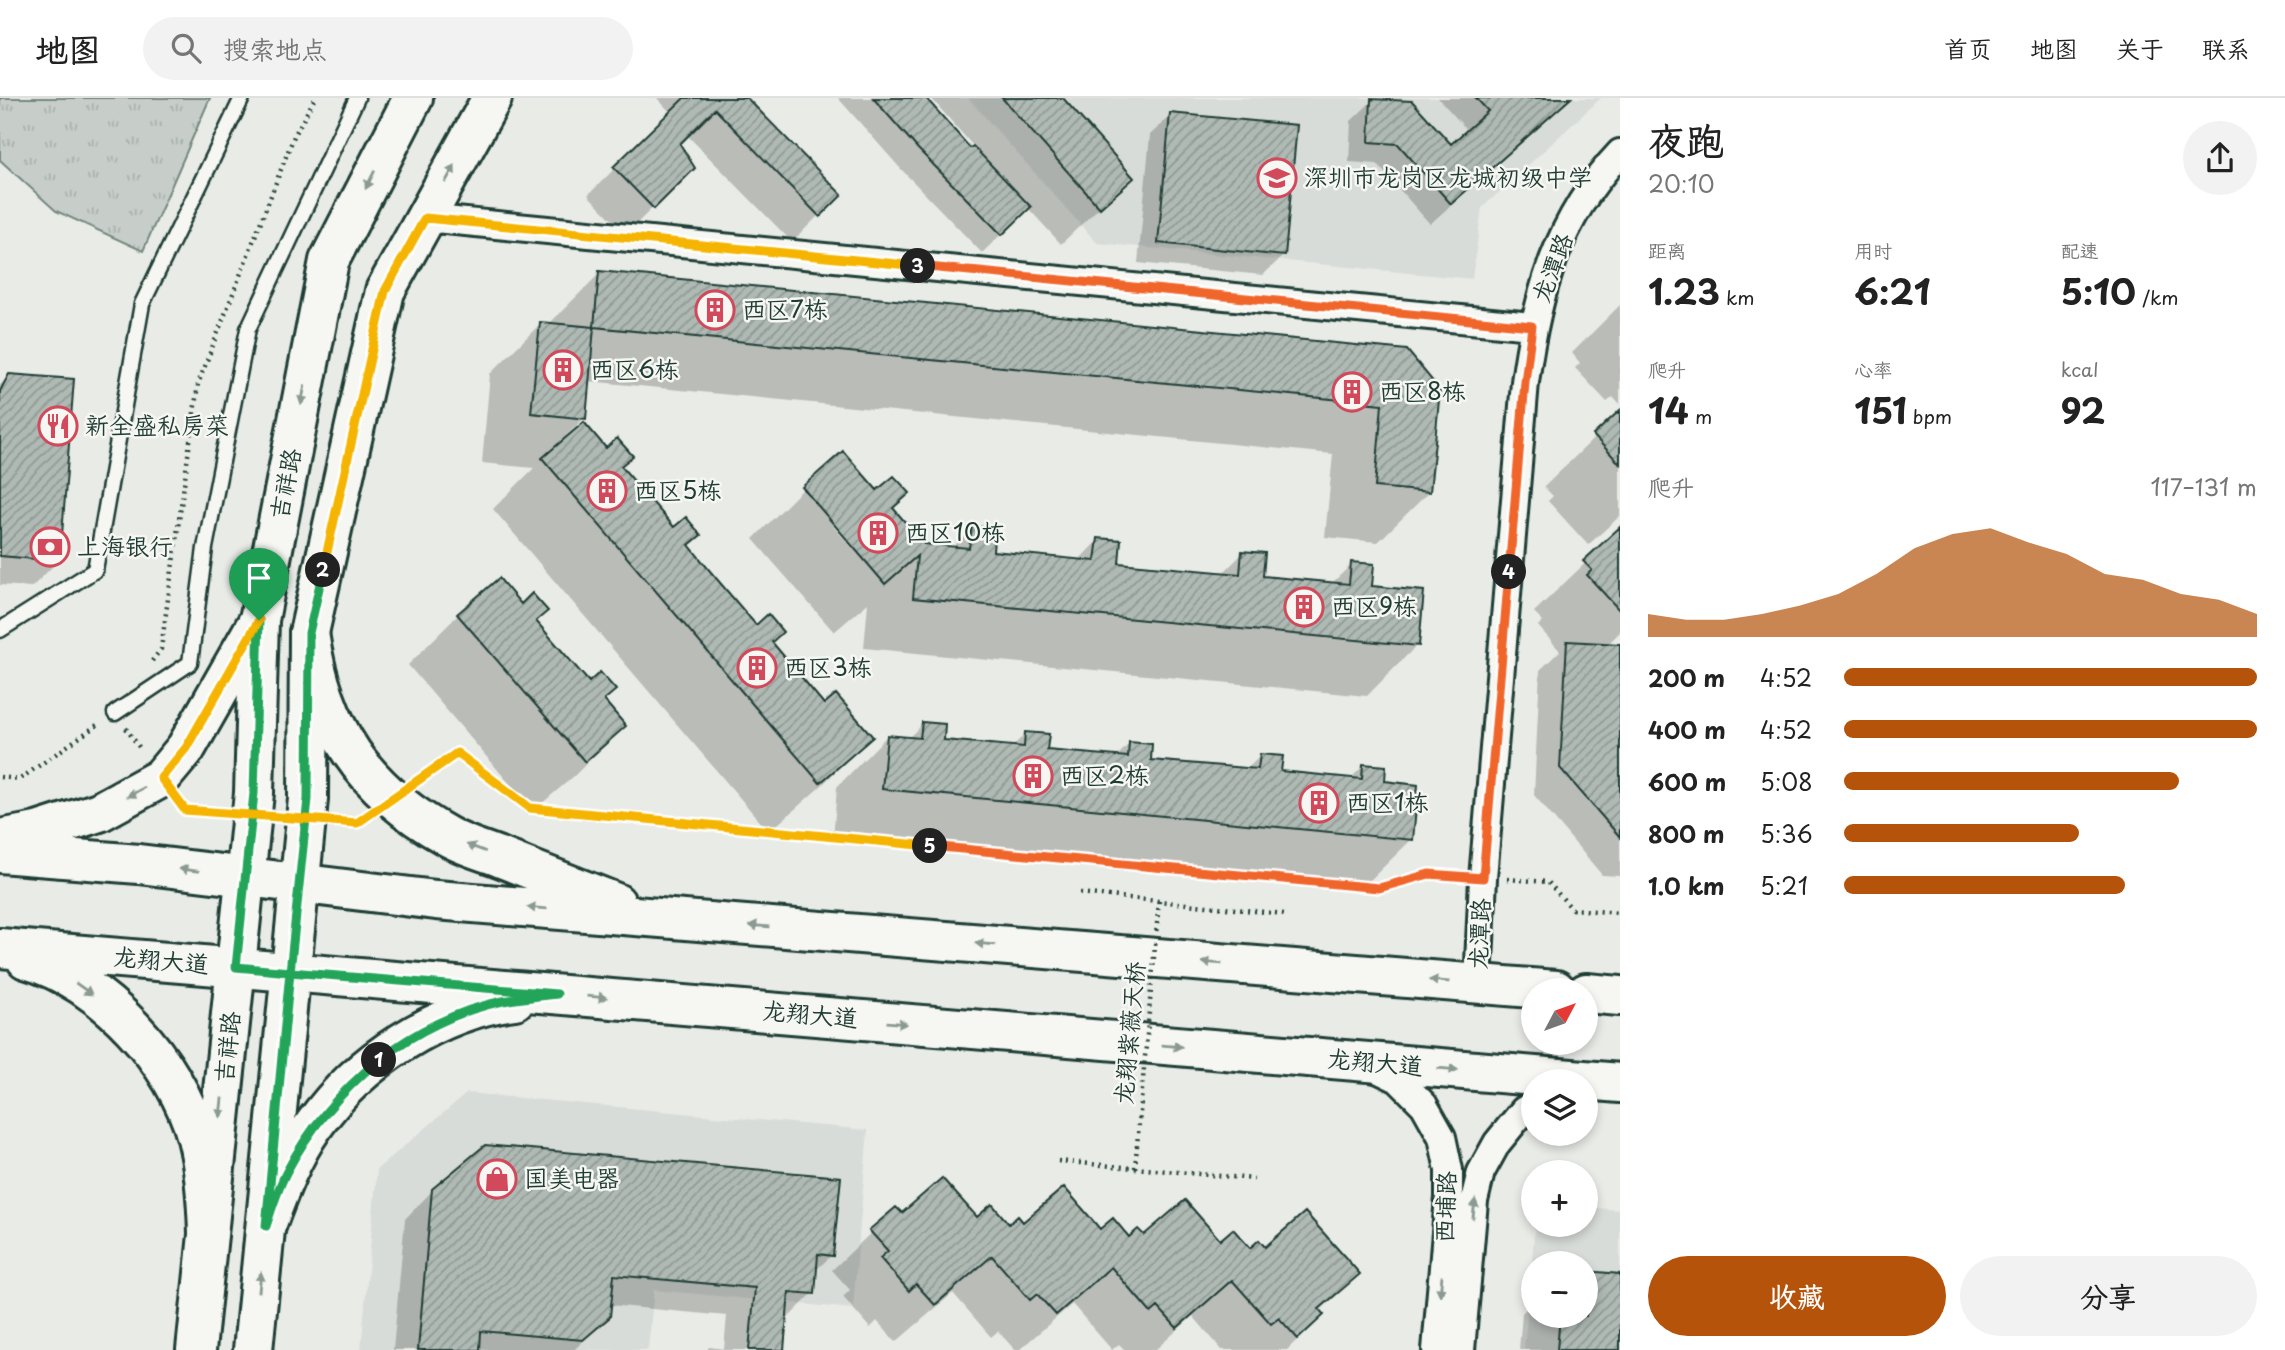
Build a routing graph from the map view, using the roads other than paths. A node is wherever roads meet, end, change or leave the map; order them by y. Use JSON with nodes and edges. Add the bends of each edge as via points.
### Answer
{"nodes":[{"id":1,"x":242,"y":98,"type":"edge"},
{"id":2,"x":357,"y":98,"type":"edge"},
{"id":3,"x":413,"y":98,"type":"edge"},
{"id":4,"x":492,"y":98,"type":"edge"},
{"id":5,"x":1620,"y":153,"type":"edge"},
{"id":6,"x":425,"y":218,"type":"junction"},
{"id":7,"x":1532,"y":326,"type":"junction"},
{"id":8,"x":259,"y":620,"type":"junction"},
{"id":9,"x":0,"y":630,"type":"edge"},
{"id":10,"x":309,"y":633,"type":"junction"},
{"id":11,"x":115,"y":713,"type":"road end"},
{"id":12,"x":0,"y":839,"type":"edge"},
{"id":13,"x":0,"y":853,"type":"edge"},
{"id":14,"x":245,"y":877,"type":"junction"},
{"id":15,"x":299,"y":884,"type":"junction"},
{"id":16,"x":654,"y":918,"type":"junction"},
{"id":17,"x":0,"y":950,"type":"edge"},
{"id":18,"x":236,"y":967,"type":"junction"},
{"id":19,"x":290,"y":972,"type":"junction"},
{"id":20,"x":1478,"y":984,"type":"junction"},
{"id":21,"x":1521,"y":987,"type":"edge"},
{"id":22,"x":557,"y":994,"type":"junction"},
{"id":23,"x":1598,"y":994,"type":"edge"},
{"id":24,"x":1620,"y":996,"type":"edge"},
{"id":25,"x":1362,"y":1061,"type":"junction"},
{"id":26,"x":1599,"y":1082,"type":"edge"},
{"id":27,"x":1521,"y":1114,"type":"edge"},
{"id":28,"x":266,"y":1226,"type":"junction"},
{"id":29,"x":208,"y":1233,"type":"junction"},
{"id":30,"x":196,"y":1350,"type":"edge"},
{"id":31,"x":253,"y":1350,"type":"edge"},
{"id":32,"x":1436,"y":1350,"type":"edge"},
{"id":33,"x":1461,"y":1350,"type":"edge"}],
"edges":[{"from":1,"to":9,"type":"lane","via":[[142,304],[95,570]]},
{"from":2,"to":11,"type":"lane","via":[[248,328],[205,548],[190,663]]},
{"from":3,"to":8,"type":"main road","name":"吉祥路","one_way":true,"via":[[329,261]]},
{"from":6,"to":4,"type":"main road","one_way":true},
{"from":5,"to":7,"type":"street","name":"龙潭路","via":[[1588,193],[1559,244]]},
{"from":6,"to":7,"type":"street"},
{"from":6,"to":10,"type":"main road","via":[[385,291]]},
{"from":7,"to":20,"type":"street","name":"龙潭路","via":[[1483,878]]},
{"from":8,"to":12,"type":"main road","one_way":true,"via":[[186,748],[161,778],[99,812]]},
{"from":8,"to":14,"type":"main road","name":"吉祥路","via":[[252,815]]},
{"from":10,"to":15,"type":"main road","via":[[306,819]]},
{"from":16,"to":10,"type":"main road","one_way":true,"via":[[449,837],[392,800],[350,752],[334,724],[322,695]]},
{"from":14,"to":13,"type":"main road","one_way":true},
{"from":14,"to":15,"type":"main road"},
{"from":14,"to":18,"type":"main road","name":"吉祥路"},
{"from":16,"to":15,"type":"main road","one_way":true},
{"from":15,"to":19,"type":"main road"},
{"from":20,"to":16,"type":"main road","one_way":true},
{"from":17,"to":18,"type":"main road","name":"龙翔大道"},
{"from":17,"to":29,"type":"main road","one_way":true,"via":[[78,983],[117,1013],[151,1049],[178,1090],[197,1136],[207,1184]]},
{"from":18,"to":19,"type":"main road","name":"龙翔大道"},
{"from":18,"to":29,"type":"main road","name":"吉祥路","one_way":true},
{"from":19,"to":22,"type":"main road","name":"龙翔大道"},
{"from":19,"to":28,"type":"main road"},
{"from":20,"to":21,"type":"main road"},
{"from":22,"to":25,"type":"main road","name":"龙翔大道","one_way":true},
{"from":22,"to":28,"type":"main road","via":[[490,1005],[447,1019],[397,1046],[352,1082],[315,1124],[286,1173]]},
{"from":23,"to":24,"type":"main road"},
{"from":25,"to":26,"type":"main road","name":"龙翔大道","one_way":true},
{"from":25,"to":32,"type":"street","name":"西埔路","one_way":true,"via":[[1398,1079],[1424,1105],[1442,1137],[1449,1197]]},
{"from":33,"to":27,"type":"street","name":"西埔路","one_way":true,"via":[[1474,1202],[1481,1172]]},
{"from":31,"to":28,"type":"main road","one_way":true},
{"from":29,"to":30,"type":"main road","name":"吉祥路"}]}
